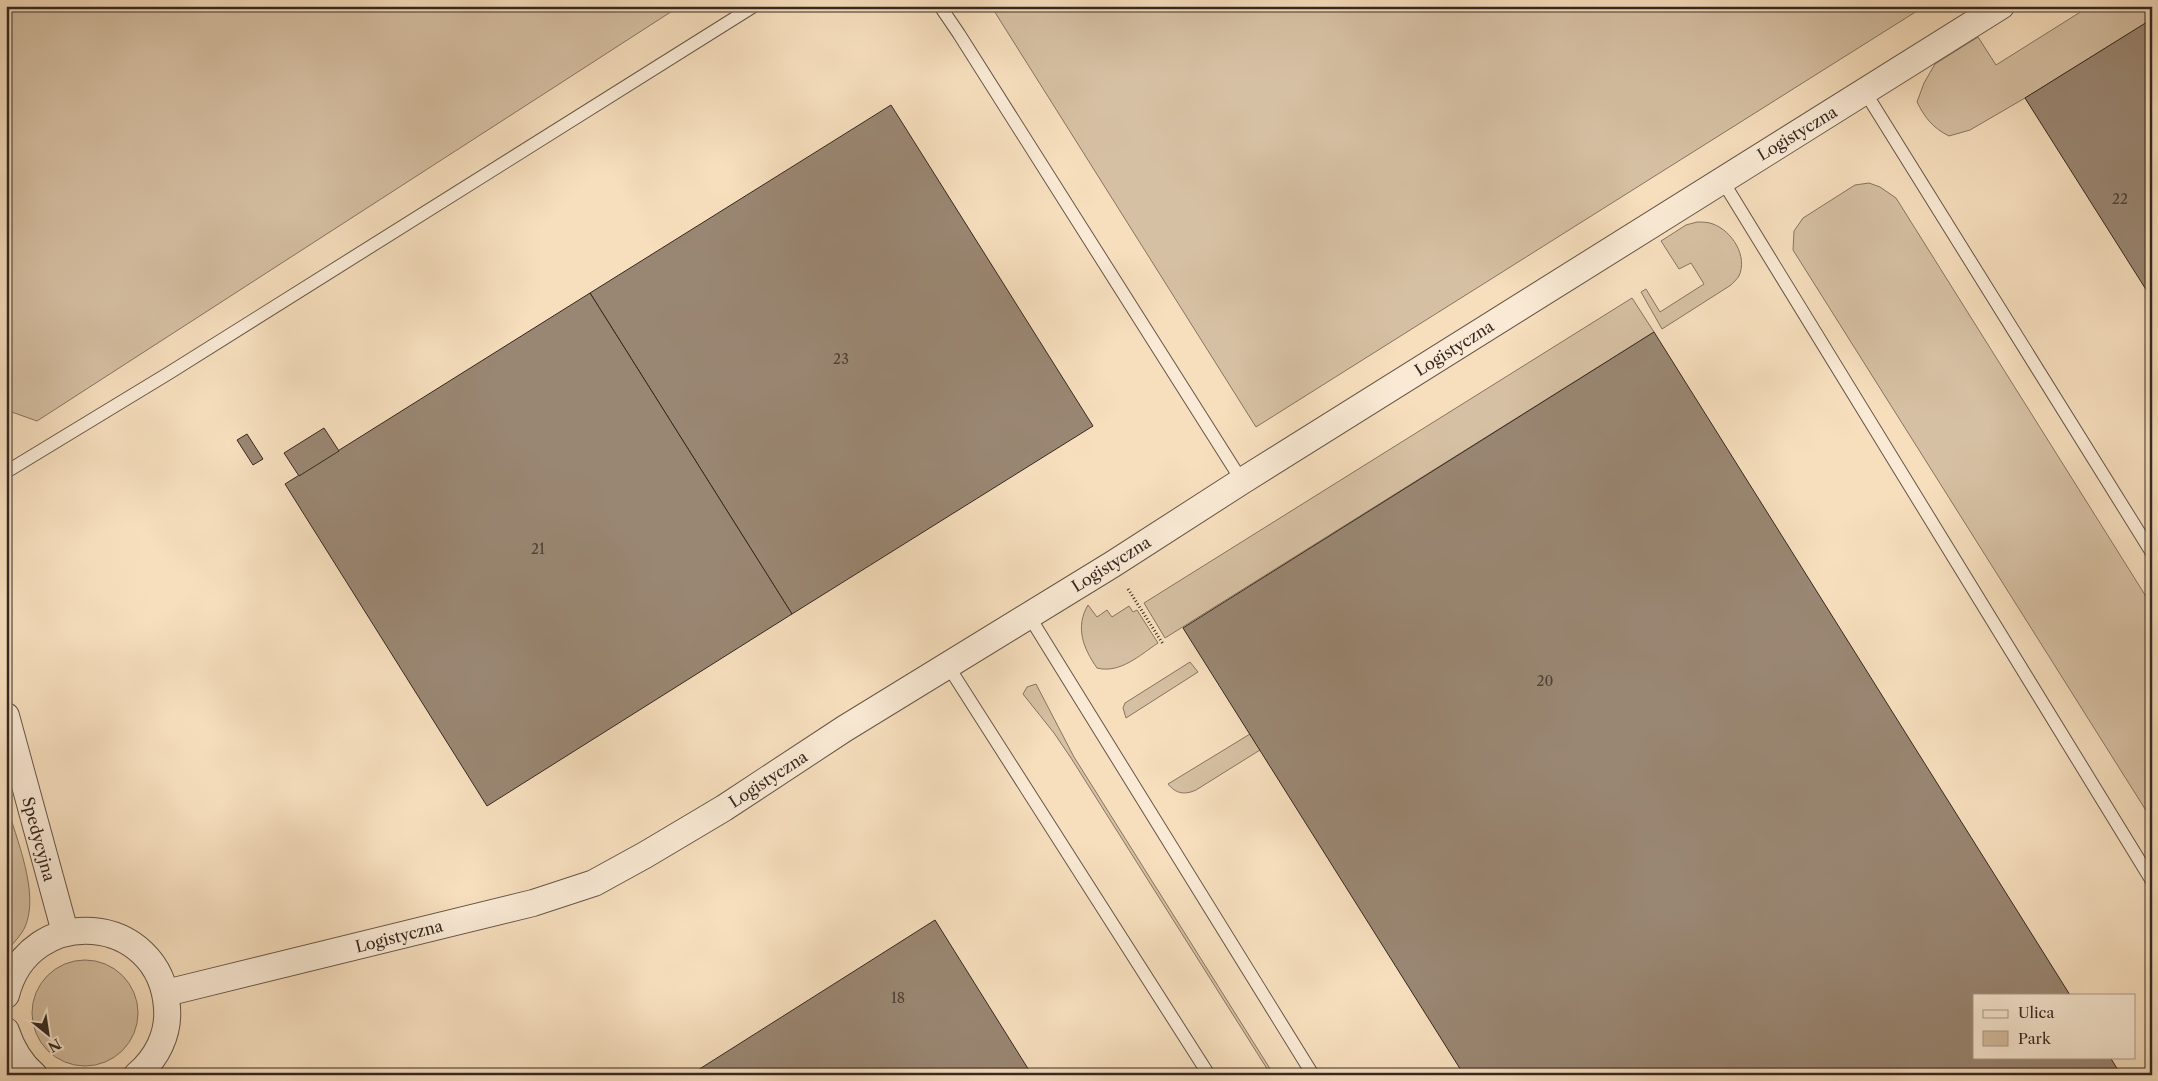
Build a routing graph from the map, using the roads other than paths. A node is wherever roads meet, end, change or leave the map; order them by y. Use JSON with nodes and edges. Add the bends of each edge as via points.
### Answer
{"nodes":[{"id":1,"x":754,"y":6,"type":"edge"},
{"id":2,"x":940,"y":6,"type":"edge"},
{"id":3,"x":2000,"y":6,"type":"edge"},
{"id":4,"x":1865,"y":92,"type":"junction"},
{"id":5,"x":1722,"y":180,"type":"junction"},
{"id":6,"x":6,"y":472,"type":"edge"},
{"id":7,"x":1242,"y":481,"type":"junction"},
{"id":8,"x":2152,"y":553,"type":"edge"},
{"id":9,"x":1029,"y":616,"type":"junction"},
{"id":10,"x":948,"y":666,"type":"junction"},
{"id":11,"x":6,"y":716,"type":"edge"},
{"id":12,"x":2152,"y":881,"type":"edge"},
{"id":13,"x":65,"y":932,"type":"junction"},
{"id":14,"x":166,"y":993,"type":"junction"},
{"id":15,"x":6,"y":995,"type":"edge"},
{"id":16,"x":6,"y":1031,"type":"edge"},
{"id":17,"x":34,"y":1075,"type":"edge"},
{"id":18,"x":137,"y":1075,"type":"edge"},
{"id":19,"x":1209,"y":1075,"type":"edge"},
{"id":20,"x":1313,"y":1075,"type":"edge"}],
"edges":[{"from":1,"to":6,"type":"lane"},
{"from":2,"to":7,"type":"lane"},
{"from":3,"to":4,"type":"street","name":"Logistyczna"},
{"from":4,"to":5,"type":"street","name":"Logistyczna"},
{"from":4,"to":8,"type":"lane"},
{"from":5,"to":7,"type":"street","name":"Logistyczna"},
{"from":5,"to":12,"type":"lane"},
{"from":7,"to":9,"type":"street","name":"Logistyczna"},
{"from":9,"to":10,"type":"street","name":"Logistyczna"},
{"from":9,"to":20,"type":"lane"},
{"from":10,"to":14,"type":"street","name":"Logistyczna","via":[[724,808],[594,883],[533,903]]},
{"from":10,"to":19,"type":"lane"},
{"from":11,"to":13,"type":"street","name":"Spedycyjna"},
{"from":13,"to":14,"type":"street","via":[[91,930],[117,936],[139,949],[156,969]]},
{"from":13,"to":15,"type":"street","via":[[42,942],[23,958],[10,979]]},
{"from":14,"to":18,"type":"street","via":[[168,1019],[162,1044],[148,1066]]},
{"from":16,"to":17,"type":"street","via":[[12,1049]]}]}
